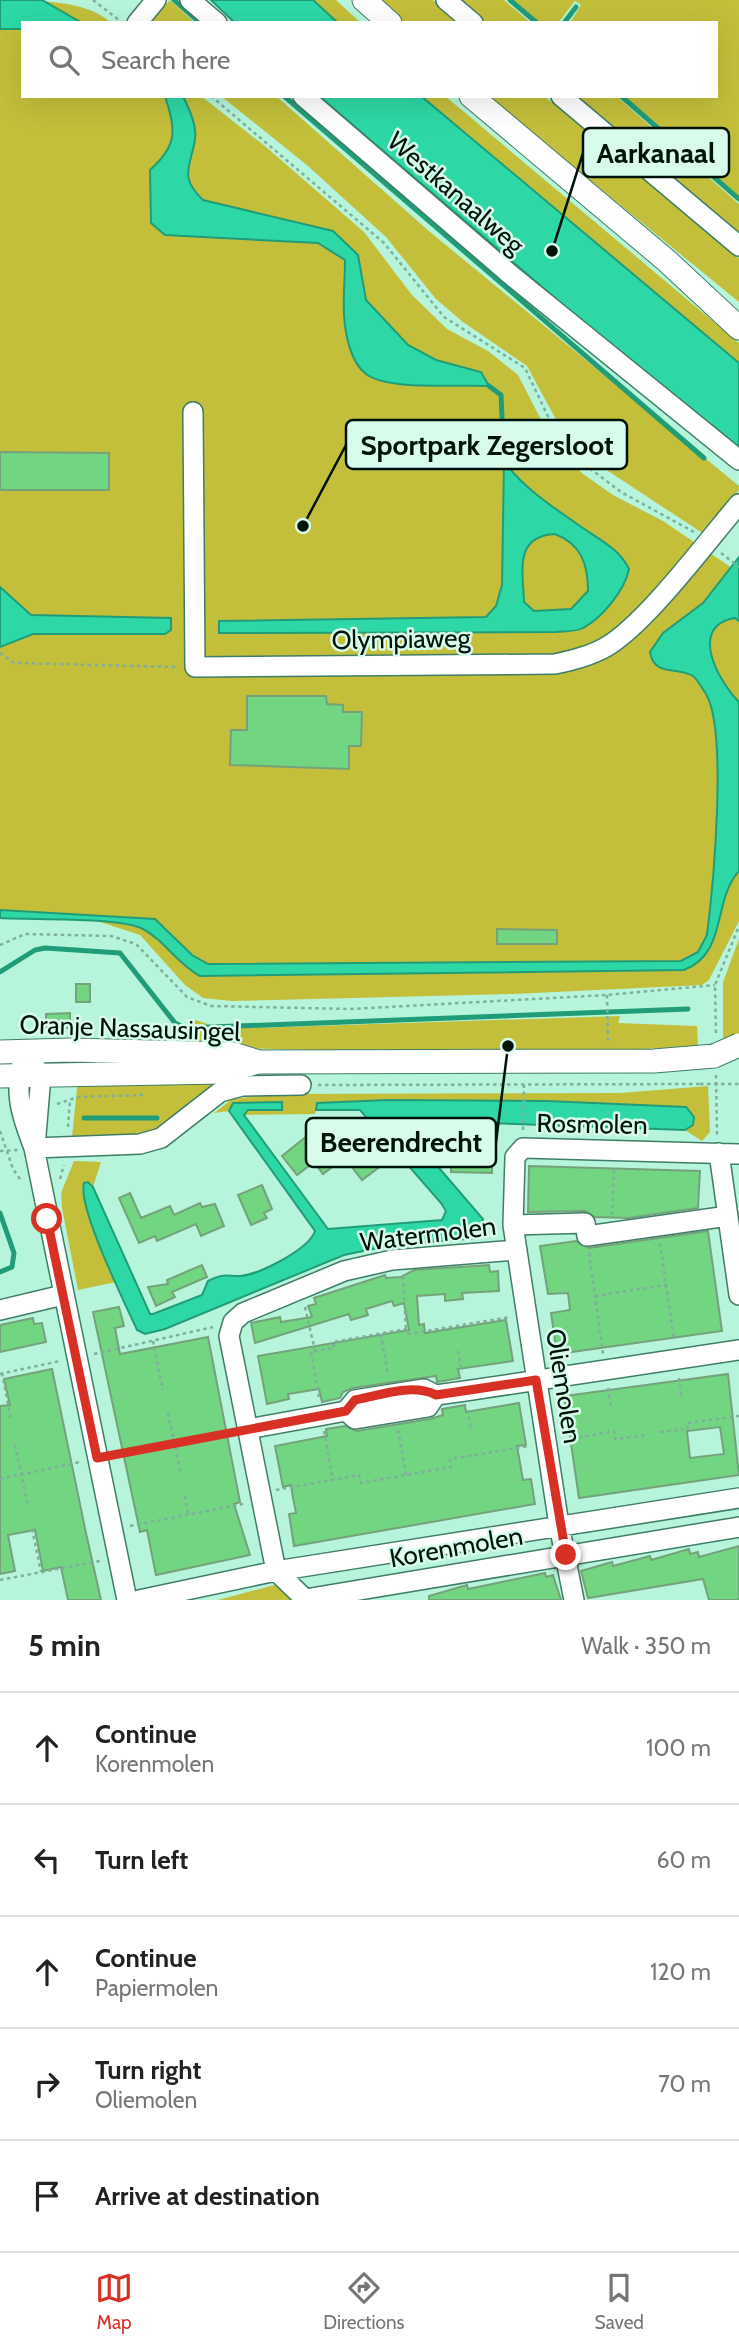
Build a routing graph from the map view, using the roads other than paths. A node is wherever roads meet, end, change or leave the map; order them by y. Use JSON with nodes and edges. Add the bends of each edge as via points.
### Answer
{"nodes":[{"id":1,"x":156,"y":0,"type":"edge"},
{"id":2,"x":190,"y":0,"type":"edge"},
{"id":3,"x":364,"y":0,"type":"edge"},
{"id":4,"x":446,"y":0,"type":"edge"},
{"id":5,"x":138,"y":21,"type":"edge"},
{"id":6,"x":215,"y":21,"type":"edge"},
{"id":7,"x":388,"y":21,"type":"edge"},
{"id":8,"x":471,"y":21,"type":"edge"},
{"id":9,"x":305,"y":98,"type":"edge"},
{"id":10,"x":473,"y":98,"type":"edge"},
{"id":11,"x":563,"y":98,"type":"edge"},
{"id":12,"x":739,"y":246,"type":"edge"},
{"id":13,"x":692,"y":283,"type":"junction"},
{"id":14,"x":739,"y":314,"type":"edge"},
{"id":15,"x":739,"y":328,"type":"edge"},
{"id":16,"x":193,"y":412,"type":"dead end"},
{"id":17,"x":739,"y":460,"type":"edge"},
{"id":18,"x":739,"y":504,"type":"edge"},
{"id":19,"x":739,"y":1045,"type":"edge"},
{"id":20,"x":25,"y":1051,"type":"junction"},
{"id":21,"x":0,"y":1052,"type":"edge"},
{"id":22,"x":707,"y":1057,"type":"junction"},
{"id":23,"x":259,"y":1062,"type":"junction"},
{"id":24,"x":739,"y":1065,"type":"edge"},
{"id":25,"x":20,"y":1076,"type":"edge"},
{"id":26,"x":301,"y":1085,"type":"road end"},
{"id":27,"x":34,"y":1149,"type":"junction"},
{"id":28,"x":719,"y":1153,"type":"junction"},
{"id":29,"x":739,"y":1154,"type":"edge"},
{"id":30,"x":728,"y":1216,"type":"junction"},
{"id":31,"x":513,"y":1225,"type":"junction"},
{"id":32,"x":517,"y":1250,"type":"junction"},
{"id":33,"x":739,"y":1295,"type":"edge"},
{"id":34,"x":63,"y":1296,"type":"junction"},
{"id":35,"x":0,"y":1310,"type":"edge"},
{"id":36,"x":739,"y":1350,"type":"edge"},
{"id":37,"x":536,"y":1380,"type":"junction"},
{"id":38,"x":248,"y":1429,"type":"junction"},
{"id":39,"x":739,"y":1498,"type":"edge"},
{"id":40,"x":559,"y":1525,"type":"junction"},
{"id":41,"x":739,"y":1527,"type":"edge"},
{"id":42,"x":566,"y":1555,"type":"junction"},
{"id":43,"x":276,"y":1571,"type":"junction"},
{"id":44,"x":127,"y":1600,"type":"edge"},
{"id":45,"x":139,"y":1600,"type":"edge"},
{"id":46,"x":574,"y":1600,"type":"edge"}],
"edges":[{"from":1,"to":5,"type":"street"},
{"from":2,"to":6,"type":"street"},
{"from":3,"to":7,"type":"main road"},
{"from":4,"to":8,"type":"street"},
{"from":9,"to":17,"type":"street","name":"Westkanaalweg","via":[[512,276]]},
{"from":10,"to":13,"type":"main road"},
{"from":11,"to":12,"type":"street"},
{"from":13,"to":14,"type":"main road"},
{"from":13,"to":15,"type":"main road"},
{"from":16,"to":18,"type":"street","name":"Olympiaweg","via":[[195,667],[555,664],[586,657],[609,646],[644,614]]},
{"from":19,"to":22,"type":"main road","name":"Oranje Nassausingel","bridge":true},
{"from":20,"to":21,"type":"main road","name":"Oranje Nassausingel"},
{"from":20,"to":23,"type":"main road","name":"Oranje Nassausingel","via":[[233,1055]]},
{"from":20,"to":25,"type":"street"},
{"from":22,"to":23,"type":"main road","name":"Oranje Nassausingel"},
{"from":22,"to":24,"type":"main road","name":"Oranje Nassausingel"},
{"from":23,"to":25,"type":"main road","name":"Oranje Nassausingel","via":[[223,1072]]},
{"from":25,"to":27,"type":"street","via":[[19,1105]]},
{"from":25,"to":27,"type":"street","via":[[41,1105]]},
{"from":26,"to":27,"type":"street","via":[[242,1086],[220,1092],[161,1138],[140,1144]]},
{"from":27,"to":34,"type":"street"},
{"from":28,"to":29,"type":"street","name":"Rosmolen"},
{"from":28,"to":30,"type":"street"},
{"from":28,"to":31,"type":"street","name":"Rosmolen","via":[[523,1148],[515,1157]]},
{"from":30,"to":31,"type":"street","name":"Watermolen","via":[[612,1233]]},
{"from":30,"to":33,"type":"street"},
{"from":31,"to":32,"type":"street","name":"Oliemolen"},
{"from":32,"to":37,"type":"street","name":"Oliemolen"},
{"from":32,"to":38,"type":"street","name":"Watermolen","via":[[402,1259],[344,1271],[243,1313],[233,1322],[229,1336]]},
{"from":34,"to":35,"type":"street"},
{"from":34,"to":44,"type":"street"},
{"from":36,"to":37,"type":"street"},
{"from":37,"to":38,"type":"street","via":[[436,1395],[424,1389],[379,1395],[355,1400],[346,1411]]},
{"from":37,"to":40,"type":"street","name":"Oliemolen"},
{"from":38,"to":43,"type":"street"},
{"from":39,"to":40,"type":"street","name":"Korenmolen"},
{"from":40,"to":42,"type":"street","name":"Oliemolen"},
{"from":40,"to":43,"type":"street","name":"Korenmolen"},
{"from":41,"to":42,"type":"street","name":"Korenmolen"},
{"from":42,"to":43,"type":"street","name":"Korenmolen","via":[[305,1599]]},
{"from":42,"to":46,"type":"street","name":"Oliemolen"},
{"from":43,"to":45,"type":"street","name":"Korenmolen"}]}
